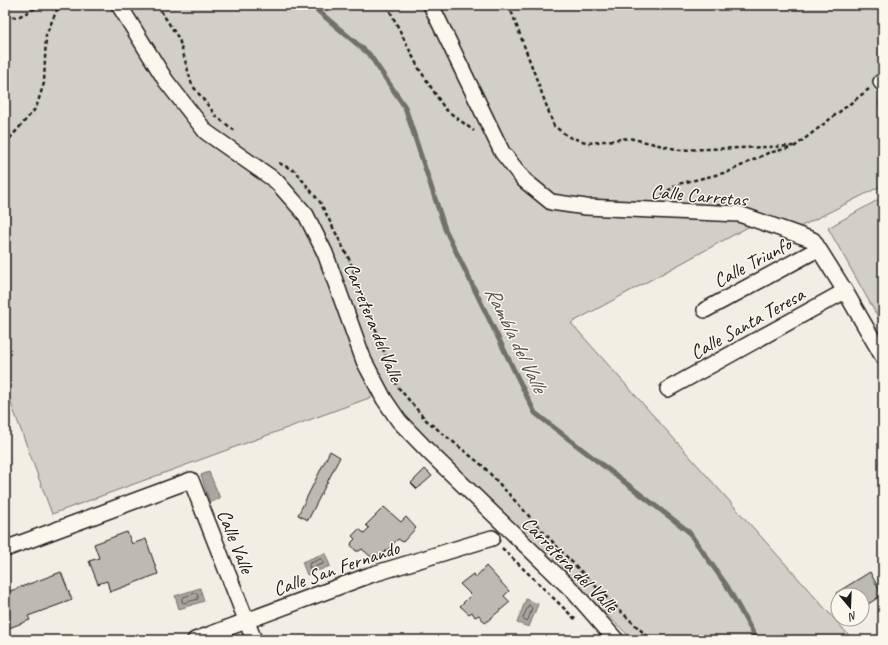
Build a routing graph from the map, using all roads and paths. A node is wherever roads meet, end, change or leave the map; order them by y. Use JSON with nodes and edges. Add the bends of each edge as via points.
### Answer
{"nodes":[{"id":1,"x":42,"y":5,"type":"edge"},
{"id":2,"x":59,"y":5,"type":"edge"},
{"id":3,"x":119,"y":5,"type":"edge"},
{"id":4,"x":157,"y":5,"type":"edge"},
{"id":5,"x":387,"y":5,"type":"edge"},
{"id":6,"x":431,"y":5,"type":"edge"},
{"id":7,"x":509,"y":5,"type":"edge"},
{"id":8,"x":5,"y":18,"type":"edge"},
{"id":9,"x":882,"y":83,"type":"edge"},
{"id":10,"x":476,"y":133,"type":"dead end"},
{"id":11,"x":241,"y":136,"type":"dead end"},
{"id":12,"x":5,"y":144,"type":"edge"},
{"id":13,"x":796,"y":146,"type":"junction"},
{"id":14,"x":277,"y":161,"type":"dead end"},
{"id":15,"x":660,"y":196,"type":"dead end"},
{"id":16,"x":818,"y":249,"type":"junction"},
{"id":17,"x":845,"y":291,"type":"junction"},
{"id":18,"x":705,"y":310,"type":"dead end"},
{"id":19,"x":883,"y":357,"type":"edge"},
{"id":20,"x":668,"y":389,"type":"dead end"},
{"id":21,"x":492,"y":538,"type":"joint"},
{"id":22,"x":5,"y":549,"type":"edge"},
{"id":23,"x":246,"y":621,"type":"junction"},
{"id":24,"x":580,"y":624,"type":"dead end"},
{"id":25,"x":195,"y":640,"type":"edge"},
{"id":26,"x":254,"y":640,"type":"edge"},
{"id":27,"x":616,"y":640,"type":"edge"},
{"id":28,"x":652,"y":640,"type":"edge"}],
"edges":[{"from":1,"to":8,"type":"path","via":[[20,16]]},
{"from":2,"to":12,"type":"path","via":[[46,35],[44,83],[36,108]]},
{"from":3,"to":27,"type":"street","name":"Carretera del Valle","via":[[166,81],[206,132],[276,181],[306,215],[325,253],[364,361],[399,421],[574,592]]},
{"from":4,"to":11,"type":"path","via":[[179,38],[192,85],[217,117]]},
{"from":5,"to":10,"type":"path","via":[[418,66],[444,108]]},
{"from":6,"to":16,"type":"street","name":"Calle Carretas","via":[[502,152],[524,180],[551,202],[586,207],[739,214],[813,240]]},
{"from":7,"to":13,"type":"path","via":[[554,126],[569,137],[589,143],[629,138],[680,150]]},
{"from":9,"to":13,"type":"path","via":[[861,94]]},
{"from":13,"to":15,"type":"path","via":[[768,153],[728,172],[678,184]]},
{"from":14,"to":28,"type":"path","via":[[295,172],[320,202],[349,259],[397,386],[426,420],[483,466],[612,604]]},
{"from":16,"to":17,"type":"street","name":"Calle Carretas"},
{"from":16,"to":18,"type":"street","name":"Calle Triunfo"},
{"from":17,"to":19,"type":"street","name":"Calle Carretas"},
{"from":17,"to":20,"type":"street","name":"Calle Santa Teresa"},
{"from":21,"to":23,"type":"street","name":"Calle San Fernando","via":[[370,575]]},
{"from":21,"to":24,"type":"path"},
{"from":22,"to":23,"type":"street","name":"Calle Valle","via":[[191,480]]},
{"from":23,"to":25,"type":"street","name":"Calle San Fernando"},
{"from":23,"to":26,"type":"street","name":"Calle Valle"}]}
